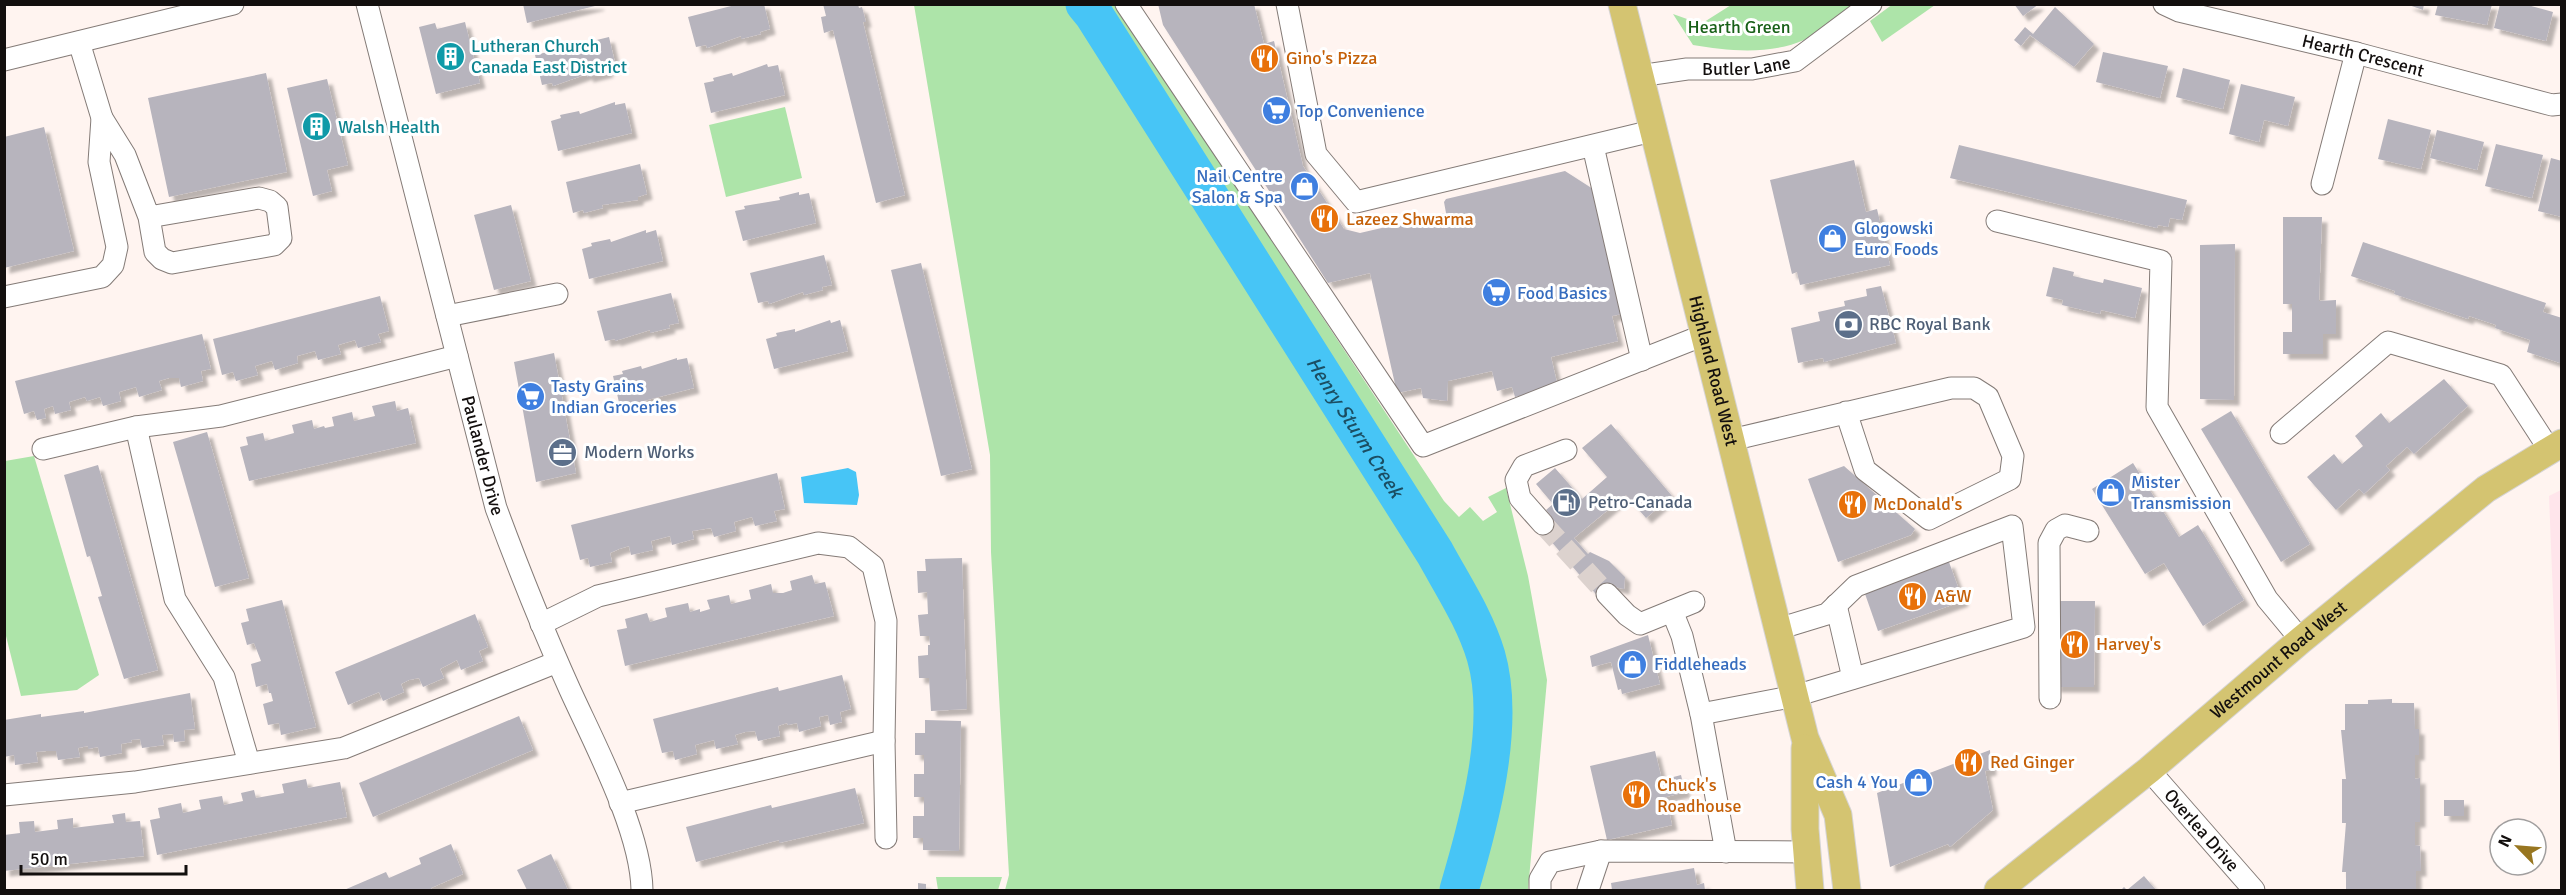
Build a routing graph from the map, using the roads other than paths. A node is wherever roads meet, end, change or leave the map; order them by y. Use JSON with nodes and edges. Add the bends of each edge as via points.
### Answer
{"nodes":[{"id":1,"x":234,"y":4,"type":"edge"},
{"id":2,"x":367,"y":4,"type":"edge"},
{"id":3,"x":1126,"y":4,"type":"edge"},
{"id":4,"x":1287,"y":4,"type":"edge"},
{"id":5,"x":1622,"y":4,"type":"edge"},
{"id":6,"x":1871,"y":4,"type":"edge"},
{"id":7,"x":2164,"y":4,"type":"edge"},
{"id":8,"x":187,"y":10,"type":"edge"},
{"id":9,"x":80,"y":42,"type":"junction"},
{"id":10,"x":2356,"y":53,"type":"junction"},
{"id":11,"x":4,"y":60,"type":"edge"},
{"id":12,"x":1639,"y":76,"type":"junction"},
{"id":13,"x":2562,"y":104,"type":"edge"},
{"id":14,"x":102,"y":118,"type":"junction"},
{"id":15,"x":1652,"y":130,"type":"junction"},
{"id":16,"x":1593,"y":146,"type":"junction"},
{"id":17,"x":2322,"y":184,"type":"dead end"},
{"id":18,"x":149,"y":217,"type":"junction"},
{"id":19,"x":1997,"y":221,"type":"dead end"},
{"id":20,"x":557,"y":294,"type":"dead end"},
{"id":21,"x":4,"y":297,"type":"edge"},
{"id":22,"x":447,"y":316,"type":"junction"},
{"id":23,"x":1704,"y":335,"type":"junction"},
{"id":24,"x":457,"y":356,"type":"junction"},
{"id":25,"x":1641,"y":360,"type":"junction"},
{"id":26,"x":1846,"y":412,"type":"junction"},
{"id":27,"x":136,"y":427,"type":"junction"},
{"id":28,"x":2281,"y":433,"type":"dead end"},
{"id":29,"x":1731,"y":440,"type":"junction"},
{"id":30,"x":2555,"y":446,"type":"edge"},
{"id":31,"x":43,"y":449,"type":"dead end"},
{"id":32,"x":1566,"y":450,"type":"dead end"},
{"id":33,"x":1543,"y":524,"type":"tunnel mouth"},
{"id":34,"x":2088,"y":531,"type":"dead end"},
{"id":35,"x":1607,"y":594,"type":"tunnel mouth"},
{"id":36,"x":1695,"y":602,"type":"dead end"},
{"id":37,"x":1836,"y":605,"type":"junction"},
{"id":38,"x":1672,"y":611,"type":"junction"},
{"id":39,"x":541,"y":624,"type":"junction"},
{"id":40,"x":1778,"y":629,"type":"junction"},
{"id":41,"x":2301,"y":640,"type":"junction"},
{"id":42,"x":557,"y":662,"type":"junction"},
{"id":43,"x":1853,"y":678,"type":"junction"},
{"id":44,"x":1795,"y":696,"type":"junction"},
{"id":45,"x":2050,"y":698,"type":"dead end"},
{"id":46,"x":1701,"y":714,"type":"junction"},
{"id":47,"x":1805,"y":738,"type":"junction"},
{"id":48,"x":884,"y":741,"type":"junction"},
{"id":49,"x":249,"y":763,"type":"junction"},
{"id":50,"x":2149,"y":770,"type":"junction"},
{"id":51,"x":4,"y":795,"type":"edge"},
{"id":52,"x":620,"y":803,"type":"junction"},
{"id":53,"x":886,"y":838,"type":"dead end"},
{"id":54,"x":1601,"y":851,"type":"junction"},
{"id":55,"x":1726,"y":852,"type":"junction"},
{"id":56,"x":1806,"y":852,"type":"junction"},
{"id":57,"x":1848,"y":889,"type":"edge"},
{"id":58,"x":2002,"y":890,"type":"edge"},
{"id":59,"x":642,"y":891,"type":"edge"},
{"id":60,"x":1540,"y":891,"type":"edge"},
{"id":61,"x":1588,"y":891,"type":"edge"},
{"id":62,"x":1810,"y":891,"type":"edge"},
{"id":63,"x":2254,"y":891,"type":"edge"}],
"edges":[{"from":1,"to":8,"type":"street"},
{"from":2,"to":22,"type":"street","name":"Paulander Drive"},
{"from":3,"to":25,"type":"street","via":[[1423,446]]},
{"from":4,"to":16,"type":"street","via":[[1316,154],[1356,202]]},
{"from":5,"to":12,"type":"main road","name":"Highland Road West"},
{"from":6,"to":12,"type":"street","name":"Butler Lane","via":[[1795,61],[1752,69],[1687,69]]},
{"from":7,"to":10,"type":"street","name":"Hearth Crescent","via":[[2179,11]]},
{"from":8,"to":9,"type":"street"},
{"from":9,"to":11,"type":"street"},
{"from":9,"to":14,"type":"street"},
{"from":10,"to":13,"type":"street","name":"Hearth Crescent","via":[[2552,105]]},
{"from":10,"to":17,"type":"street"},
{"from":12,"to":15,"type":"main road","name":"Highland Road West"},
{"from":14,"to":18,"type":"street","via":[[125,154]]},
{"from":14,"to":21,"type":"street","via":[[99,162],[117,247],[113,265],[102,277]]},
{"from":15,"to":16,"type":"street"},
{"from":15,"to":23,"type":"main road","name":"Highland Road West"},
{"from":16,"to":25,"type":"street"},
{"from":18,"to":18,"type":"street","via":[[259,198],[277,207],[281,238],[274,245],[172,263],[155,252]]},
{"from":19,"to":41,"type":"street","via":[[2161,261],[2157,407],[2267,599]]},
{"from":20,"to":22,"type":"street"},
{"from":22,"to":24,"type":"street","name":"Paulander Drive"},
{"from":23,"to":25,"type":"street"},
{"from":23,"to":29,"type":"main road","name":"Highland Road West"},
{"from":24,"to":27,"type":"street","via":[[221,416]]},
{"from":24,"to":39,"type":"street","name":"Paulander Drive","via":[[496,508]]},
{"from":26,"to":26,"type":"street","via":[[1865,470],[1929,519],[2010,479],[2013,456],[1988,398],[1974,388],[1951,388]]},
{"from":26,"to":29,"type":"street"},
{"from":27,"to":31,"type":"street"},
{"from":27,"to":49,"type":"street","via":[[175,599],[224,677]]},
{"from":28,"to":30,"type":"street","via":[[2388,342],[2501,375]]},
{"from":29,"to":40,"type":"main road","name":"Highland Road West"},
{"from":30,"to":41,"type":"main road","name":"Westmount Road West","via":[[2486,489]]},
{"from":32,"to":33,"type":"street","via":[[1524,466],[1516,480],[1520,498]]},
{"from":34,"to":45,"type":"street","via":[[2065,525],[2056,530],[2049,543]]},
{"from":35,"to":38,"type":"street","via":[[1640,624]]},
{"from":36,"to":38,"type":"street"},
{"from":37,"to":40,"type":"street","via":[[1827,614]]},
{"from":37,"to":43,"type":"street"},
{"from":37,"to":43,"type":"street","via":[[1856,586],[2012,526],[2024,627]]},
{"from":38,"to":46,"type":"street"},
{"from":39,"to":42,"type":"street","name":"Paulander Drive"},
{"from":39,"to":48,"type":"street","via":[[598,596],[818,543],[849,547],[873,566],[886,621]]},
{"from":40,"to":44,"type":"main road","name":"Highland Road West"},
{"from":41,"to":50,"type":"main road","name":"Westmount Road West"},
{"from":42,"to":49,"type":"street","via":[[344,748]]},
{"from":42,"to":52,"type":"street","name":"Paulander Drive"},
{"from":43,"to":44,"type":"street"},
{"from":44,"to":46,"type":"street"},
{"from":44,"to":47,"type":"main road","name":"Highland Road West"},
{"from":46,"to":55,"type":"street"},
{"from":47,"to":56,"type":"main road","name":"Highland Road West"},
{"from":47,"to":57,"type":"main road","name":"Highland Road West","via":[[1838,815]]},
{"from":48,"to":52,"type":"street"},
{"from":48,"to":53,"type":"street"},
{"from":49,"to":51,"type":"street","via":[[135,782]]},
{"from":50,"to":58,"type":"main road","name":"Westmount Road West"},
{"from":50,"to":63,"type":"street","name":"Overlea Drive"},
{"from":52,"to":59,"type":"street","name":"Paulander Drive","via":[[642,872]]},
{"from":54,"to":55,"type":"street"},
{"from":54,"to":60,"type":"street","via":[[1550,862],[1540,879]]},
{"from":54,"to":61,"type":"street"},
{"from":55,"to":56,"type":"street"},
{"from":56,"to":62,"type":"main road","name":"Highland Road West"}]}
